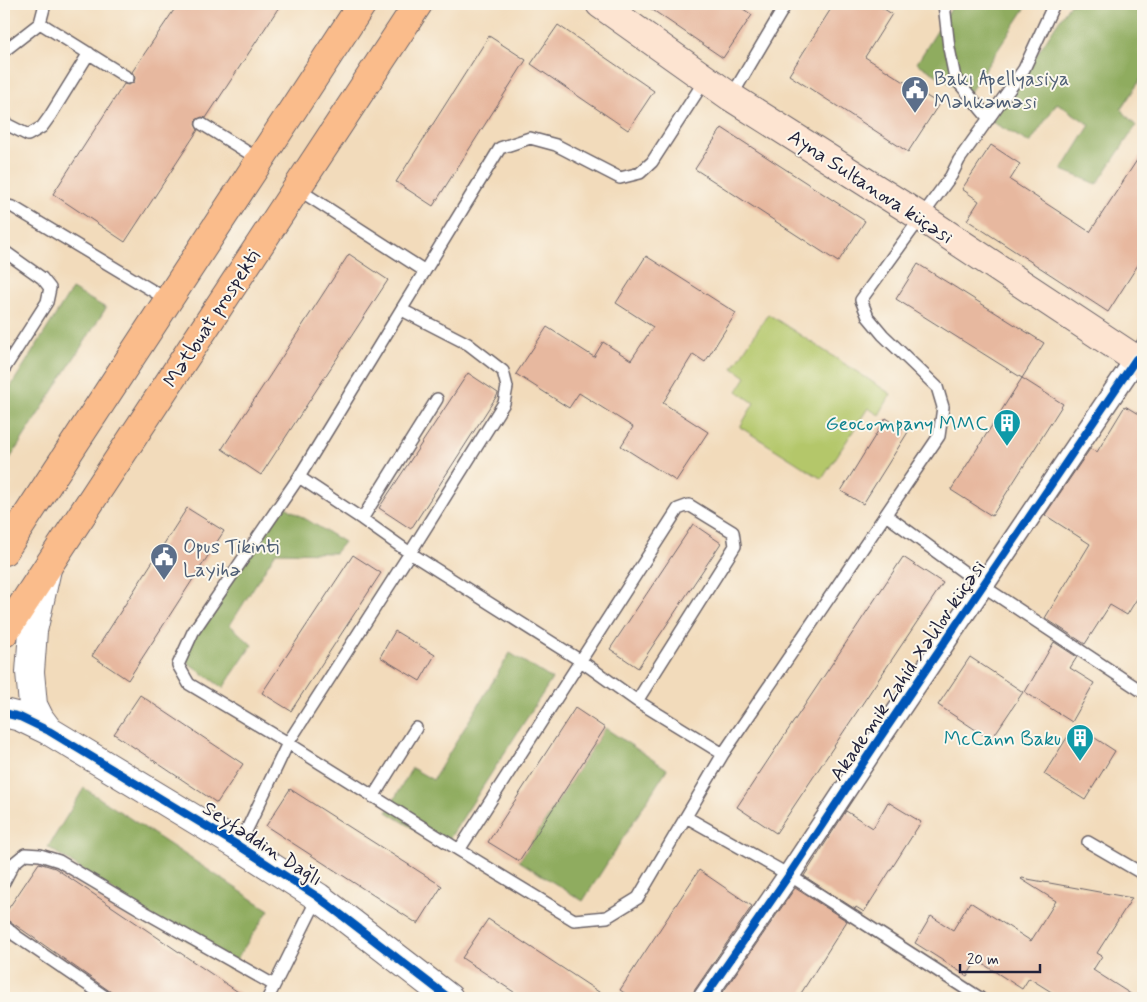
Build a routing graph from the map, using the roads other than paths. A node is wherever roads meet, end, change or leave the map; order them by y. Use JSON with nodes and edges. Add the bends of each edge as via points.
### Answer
{"nodes":[{"id":1,"x":45,"y":4,"type":"edge"},
{"id":2,"x":362,"y":4,"type":"edge"},
{"id":3,"x":418,"y":4,"type":"edge"},
{"id":4,"x":600,"y":4,"type":"edge"},
{"id":5,"x":786,"y":4,"type":"edge"},
{"id":6,"x":944,"y":4,"type":"edge"},
{"id":7,"x":1054,"y":4,"type":"edge"},
{"id":8,"x":40,"y":23,"type":"junction"},
{"id":9,"x":4,"y":51,"type":"edge"},
{"id":10,"x":89,"y":53,"type":"junction"},
{"id":11,"x":128,"y":78,"type":"dead end"},
{"id":12,"x":705,"y":80,"type":"junction"},
{"id":13,"x":731,"y":97,"type":"junction"},
{"id":14,"x":989,"y":119,"type":"junction"},
{"id":15,"x":4,"y":121,"type":"edge"},
{"id":16,"x":202,"y":124,"type":"dead end"},
{"id":17,"x":260,"y":160,"type":"junction"},
{"id":18,"x":296,"y":188,"type":"junction"},
{"id":19,"x":4,"y":205,"type":"edge"},
{"id":20,"x":921,"y":217,"type":"junction"},
{"id":21,"x":4,"y":251,"type":"edge"},
{"id":22,"x":425,"y":271,"type":"junction"},
{"id":23,"x":168,"y":300,"type":"junction"},
{"id":24,"x":402,"y":310,"type":"junction"},
{"id":25,"x":1141,"y":356,"type":"edge"},
{"id":26,"x":4,"y":369,"type":"edge"},
{"id":27,"x":437,"y":399,"type":"dead end"},
{"id":28,"x":299,"y":477,"type":"junction"},
{"id":29,"x":886,"y":515,"type":"junction"},
{"id":30,"x":362,"y":519,"type":"junction"},
{"id":31,"x":4,"y":551,"type":"edge"},
{"id":32,"x":410,"y":553,"type":"junction"},
{"id":33,"x":48,"y":565,"type":"junction"},
{"id":34,"x":983,"y":586,"type":"junction"},
{"id":35,"x":4,"y":633,"type":"edge"},
{"id":36,"x":581,"y":661,"type":"junction"},
{"id":37,"x":1143,"y":692,"type":"edge"},
{"id":38,"x":637,"y":701,"type":"junction"},
{"id":39,"x":4,"y":713,"type":"edge"},
{"id":40,"x":416,"y":728,"type":"dead end"},
{"id":41,"x":49,"y":731,"type":"junction"},
{"id":42,"x":288,"y":743,"type":"junction"},
{"id":43,"x":724,"y":754,"type":"junction"},
{"id":44,"x":373,"y":797,"type":"junction"},
{"id":45,"x":686,"y":817,"type":"junction"},
{"id":46,"x":1088,"y":842,"type":"dead end"},
{"id":47,"x":239,"y":846,"type":"junction"},
{"id":48,"x":459,"y":850,"type":"junction"},
{"id":49,"x":1143,"y":874,"type":"edge"},
{"id":50,"x":789,"y":876,"type":"junction"},
{"id":51,"x":4,"y":882,"type":"edge"},
{"id":52,"x":318,"y":897,"type":"junction"},
{"id":53,"x":4,"y":926,"type":"edge"},
{"id":54,"x":274,"y":985,"type":"junction"},
{"id":55,"x":107,"y":998,"type":"edge"},
{"id":56,"x":268,"y":998,"type":"edge"},
{"id":57,"x":449,"y":998,"type":"edge"},
{"id":58,"x":704,"y":998,"type":"edge"},
{"id":59,"x":980,"y":998,"type":"edge"}],
"edges":[{"from":1,"to":8,"type":"lane"},
{"from":2,"to":17,"type":"main road"},
{"from":3,"to":18,"type":"main road","name":"Mətbuat prospekti"},
{"from":4,"to":12,"type":"main road","name":"Ayna Sultanova küçəsi"},
{"from":5,"to":13,"type":"lane"},
{"from":6,"to":14,"type":"lane","via":[[955,78]]},
{"from":7,"to":14,"type":"lane","via":[[1024,69]]},
{"from":8,"to":9,"type":"lane"},
{"from":8,"to":10,"type":"lane"},
{"from":10,"to":11,"type":"lane"},
{"from":10,"to":15,"type":"lane","via":[[42,127],[28,135]]},
{"from":12,"to":13,"type":"main road","name":"Ayna Sultanova küçəsi"},
{"from":12,"to":22,"type":"lane","via":[[652,162],[640,173],[620,178],[556,145],[530,138],[500,148]]},
{"from":13,"to":20,"type":"main road","name":"Ayna Sultanova küçəsi"},
{"from":14,"to":20,"type":"lane"},
{"from":16,"to":17,"type":"lane"},
{"from":17,"to":23,"type":"main road"},
{"from":18,"to":22,"type":"lane"},
{"from":18,"to":33,"type":"main road","name":"Mətbuat prospekti"},
{"from":19,"to":23,"type":"lane","via":[[13,207]]},
{"from":20,"to":25,"type":"main road","name":"Ayna Sultanova küçəsi"},
{"from":20,"to":29,"type":"lane","via":[[861,300],[868,317],[883,335],[936,387],[943,407],[939,436]]},
{"from":21,"to":26,"type":"lane","via":[[42,278],[50,288],[47,302]]},
{"from":22,"to":24,"type":"lane"},
{"from":23,"to":31,"type":"main road"},
{"from":24,"to":28,"type":"lane"},
{"from":24,"to":32,"type":"lane","via":[[468,344],[502,371],[507,388],[504,403]]},
{"from":25,"to":34,"type":"street","name":"Akademik Zahid Xəlilov küçəsi"},
{"from":27,"to":30,"type":"lane"},
{"from":28,"to":30,"type":"lane"},
{"from":28,"to":42,"type":"lane","via":[[192,632],[178,665],[189,684]]},
{"from":29,"to":34,"type":"lane"},
{"from":29,"to":43,"type":"lane"},
{"from":30,"to":32,"type":"lane"},
{"from":32,"to":36,"type":"lane"},
{"from":32,"to":42,"type":"lane"},
{"from":33,"to":35,"type":"main road","name":"Mətbuat prospekti"},
{"from":33,"to":41,"type":"street","via":[[33,631],[30,672],[32,705]]},
{"from":34,"to":37,"type":"lane"},
{"from":34,"to":50,"type":"street","name":"Akademik Zahid Xəlilov küçəsi"},
{"from":36,"to":38,"type":"lane"},
{"from":36,"to":38,"type":"lane","via":[[678,509],[689,505],[733,532],[736,546]]},
{"from":36,"to":48,"type":"lane"},
{"from":38,"to":43,"type":"lane"},
{"from":39,"to":41,"type":"street","name":"Seyfəddin Dağlı"},
{"from":40,"to":44,"type":"lane"},
{"from":41,"to":47,"type":"street","name":"Seyfəddin Dağlı"},
{"from":42,"to":44,"type":"lane"},
{"from":42,"to":47,"type":"lane"},
{"from":43,"to":45,"type":"lane"},
{"from":44,"to":48,"type":"lane"},
{"from":45,"to":48,"type":"lane","via":[[638,898],[608,917],[574,920]]},
{"from":45,"to":50,"type":"lane"},
{"from":46,"to":49,"type":"lane"},
{"from":47,"to":52,"type":"street","name":"Seyfəddin Dağlı"},
{"from":50,"to":58,"type":"street","name":"Akademik Zahid Xəlilov küçəsi"},
{"from":50,"to":59,"type":"lane"},
{"from":51,"to":54,"type":"lane","via":[[14,863],[25,854],[59,861]]},
{"from":52,"to":54,"type":"lane"},
{"from":52,"to":57,"type":"street","name":"Seyfəddin Dağlı"},
{"from":53,"to":55,"type":"lane"},
{"from":54,"to":56,"type":"lane"}]}
